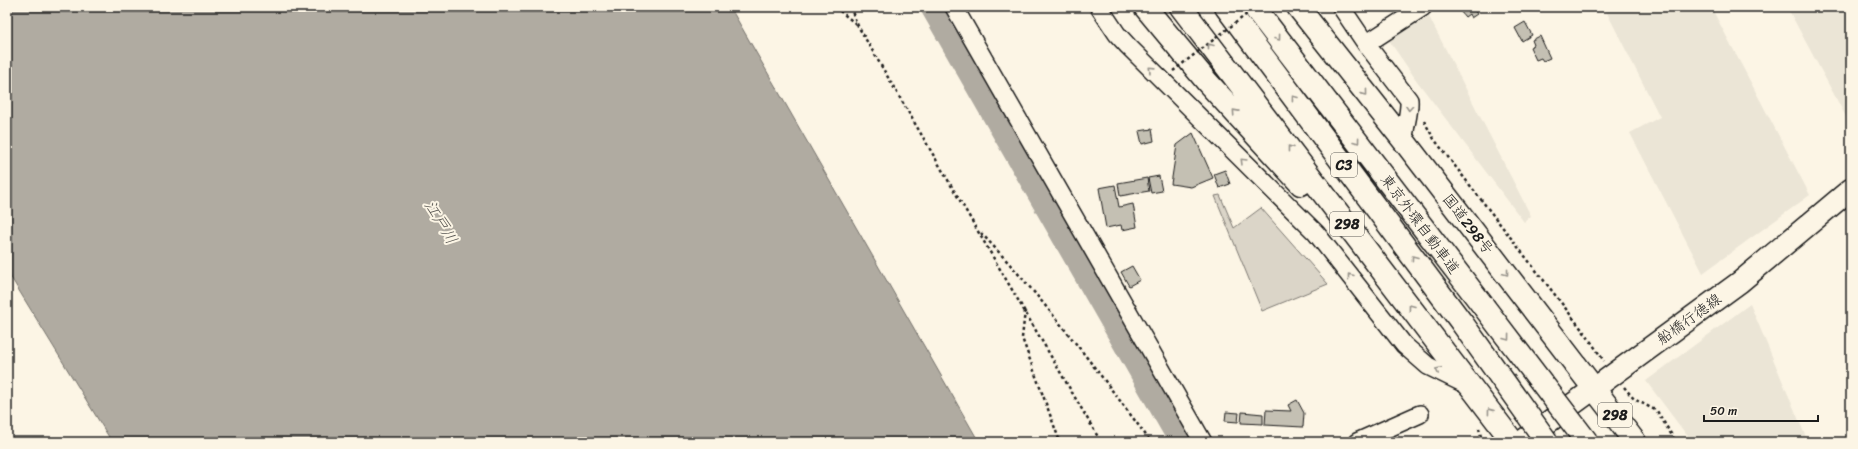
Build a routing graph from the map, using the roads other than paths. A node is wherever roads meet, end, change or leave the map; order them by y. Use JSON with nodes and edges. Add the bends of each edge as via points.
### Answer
{"nodes":[{"id":1,"x":954,"y":7,"type":"edge"},
{"id":2,"x":1099,"y":7,"type":"edge"},
{"id":3,"x":1145,"y":7,"type":"edge"},
{"id":4,"x":1180,"y":7,"type":"edge"},
{"id":5,"x":1226,"y":7,"type":"edge"},
{"id":6,"x":1255,"y":7,"type":"edge"},
{"id":7,"x":1298,"y":7,"type":"edge"},
{"id":8,"x":1310,"y":7,"type":"edge"},
{"id":9,"x":1342,"y":7,"type":"edge"},
{"id":10,"x":1423,"y":7,"type":"edge"},
{"id":11,"x":1366,"y":44,"type":"junction"},
{"id":12,"x":1350,"y":75,"type":"junction"},
{"id":13,"x":1404,"y":141,"type":"junction"},
{"id":14,"x":1851,"y":189,"type":"edge"},
{"id":15,"x":1368,"y":251,"type":"junction"},
{"id":16,"x":1473,"y":388,"type":"junction"},
{"id":17,"x":1596,"y":389,"type":"junction"},
{"id":18,"x":1420,"y":414,"type":"dead end"},
{"id":19,"x":1203,"y":442,"type":"edge"},
{"id":20,"x":1357,"y":442,"type":"edge"},
{"id":21,"x":1513,"y":442,"type":"edge"},
{"id":22,"x":1521,"y":442,"type":"edge"},
{"id":23,"x":1547,"y":442,"type":"edge"},
{"id":24,"x":1587,"y":442,"type":"edge"},
{"id":25,"x":1635,"y":442,"type":"edge"}],
"edges":[{"from":1,"to":19,"type":"street"},
{"from":16,"to":2,"type":"street","one_way":true,"via":[[1428,366],[1404,346],[1316,233],[1128,46]]},
{"from":15,"to":3,"type":"highway","one_way":true,"via":[[1208,83]]},
{"from":15,"to":4,"type":"highway","number":"298","one_way":true},
{"from":23,"to":5,"type":"highway","name":"東京外環自動車道","number":"C3","one_way":true,"bridge":true,"via":[[1462,323]]},
{"from":6,"to":24,"type":"highway","name":"東京外環自動車道","number":"C3","one_way":true,"bridge":true},
{"from":7,"to":12,"type":"highway","name":"国道298号","number":"298"},
{"from":8,"to":12,"type":"highway"},
{"from":9,"to":11,"type":"street"},
{"from":10,"to":11,"type":"street"},
{"from":11,"to":13,"type":"street","one_way":true,"via":[[1409,100]]},
{"from":12,"to":13,"type":"highway","name":"国道298号","number":"298","one_way":true},
{"from":13,"to":17,"type":"highway","name":"国道298号","number":"298","one_way":true},
{"from":14,"to":17,"type":"main road","name":"船橋行徳線","via":[[1740,282]]},
{"from":16,"to":15,"type":"highway","number":"298","one_way":true},
{"from":21,"to":16,"type":"highway","number":"298","one_way":true},
{"from":17,"to":22,"type":"main road","name":"船橋行徳線"},
{"from":17,"to":25,"type":"highway","name":"国道298号","number":"298"},
{"from":18,"to":20,"type":"street"}]}
